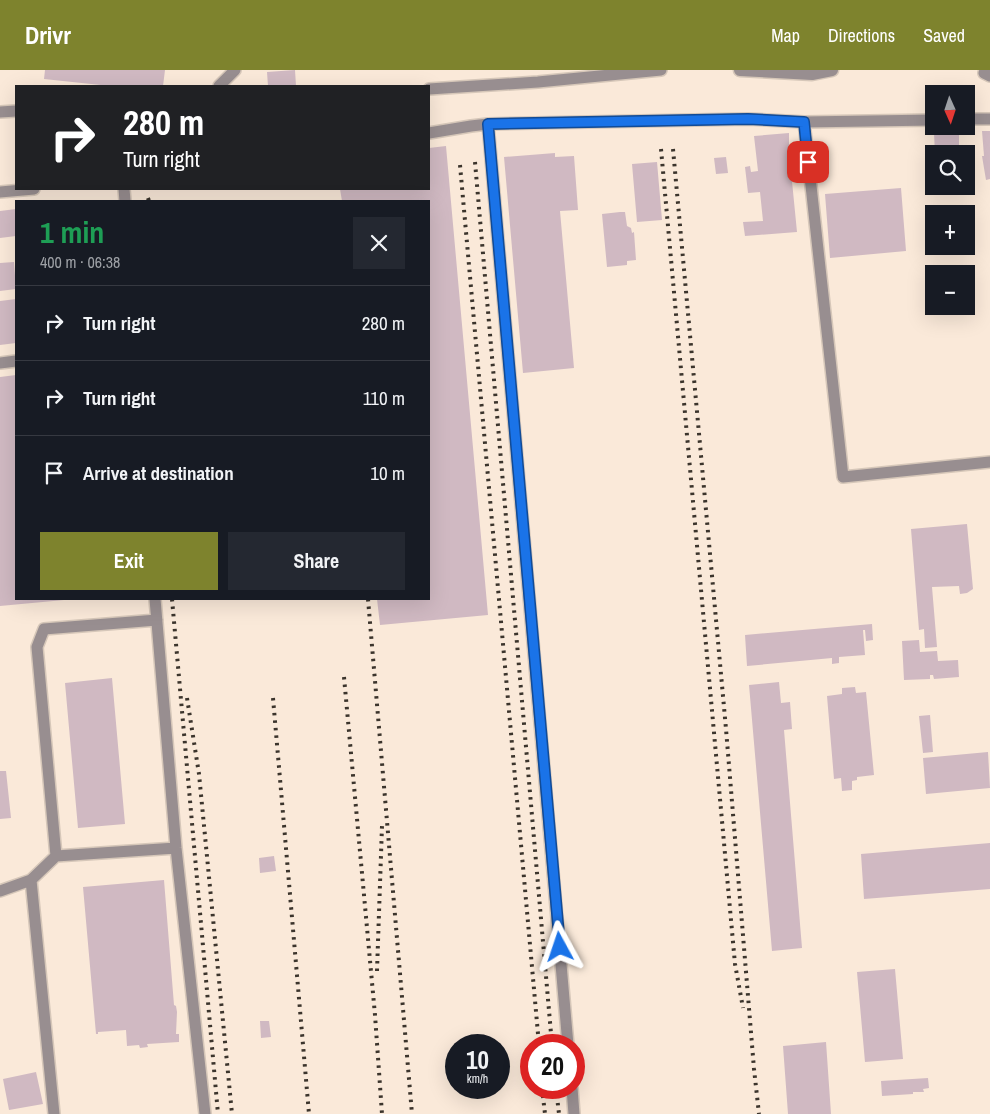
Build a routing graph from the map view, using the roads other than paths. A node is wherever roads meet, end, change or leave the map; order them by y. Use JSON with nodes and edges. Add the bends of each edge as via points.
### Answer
{"nodes":[{"id":1,"x":236,"y":70,"type":"edge"},
{"id":2,"x":661,"y":70,"type":"edge"},
{"id":3,"x":740,"y":70,"type":"edge"},
{"id":4,"x":832,"y":70,"type":"edge"},
{"id":5,"x":220,"y":85,"type":"edge"},
{"id":6,"x":430,"y":89,"type":"edge"},
{"id":7,"x":15,"y":111,"type":"edge"},
{"id":8,"x":0,"y":112,"type":"edge"},
{"id":9,"x":975,"y":119,"type":"edge"},
{"id":10,"x":990,"y":119,"type":"edge"},
{"id":11,"x":925,"y":120,"type":"edge"},
{"id":12,"x":804,"y":122,"type":"junction"},
{"id":13,"x":488,"y":124,"type":"junction"},
{"id":14,"x":430,"y":133,"type":"edge"},
{"id":15,"x":23,"y":190,"type":"edge"},
{"id":16,"x":0,"y":192,"type":"edge"},
{"id":17,"x":15,"y":361,"type":"edge"},
{"id":18,"x":0,"y":363,"type":"edge"},
{"id":19,"x":990,"y":462,"type":"edge"},
{"id":20,"x":155,"y":600,"type":"edge"},
{"id":21,"x":157,"y":620,"type":"junction"},
{"id":22,"x":176,"y":848,"type":"junction"},
{"id":23,"x":56,"y":856,"type":"junction"},
{"id":24,"x":32,"y":880,"type":"junction"},
{"id":25,"x":0,"y":891,"type":"edge"},
{"id":26,"x":567,"y":1034,"type":"edge"},
{"id":27,"x":573,"y":1099,"type":"edge"},
{"id":28,"x":54,"y":1114,"type":"edge"},
{"id":29,"x":205,"y":1114,"type":"edge"},
{"id":30,"x":574,"y":1114,"type":"edge"}],
"edges":[{"from":1,"to":5,"type":"lane"},
{"from":2,"to":6,"type":"lane"},
{"from":3,"to":4,"type":"street","via":[[812,74]]},
{"from":7,"to":8,"type":"lane"},
{"from":9,"to":10,"type":"lane"},
{"from":11,"to":12,"type":"lane"},
{"from":12,"to":13,"type":"lane","via":[[748,119]]},
{"from":12,"to":19,"type":"lane","via":[[843,477]]},
{"from":13,"to":14,"type":"lane"},
{"from":13,"to":26,"type":"lane"},
{"from":15,"to":16,"type":"lane"},
{"from":17,"to":18,"type":"lane"},
{"from":20,"to":21,"type":"lane"},
{"from":21,"to":22,"type":"lane"},
{"from":21,"to":23,"type":"lane","via":[[44,629],[37,647]]},
{"from":22,"to":23,"type":"lane"},
{"from":22,"to":29,"type":"lane"},
{"from":23,"to":24,"type":"lane"},
{"from":24,"to":25,"type":"lane"},
{"from":24,"to":28,"type":"lane"},
{"from":27,"to":30,"type":"lane"}]}
